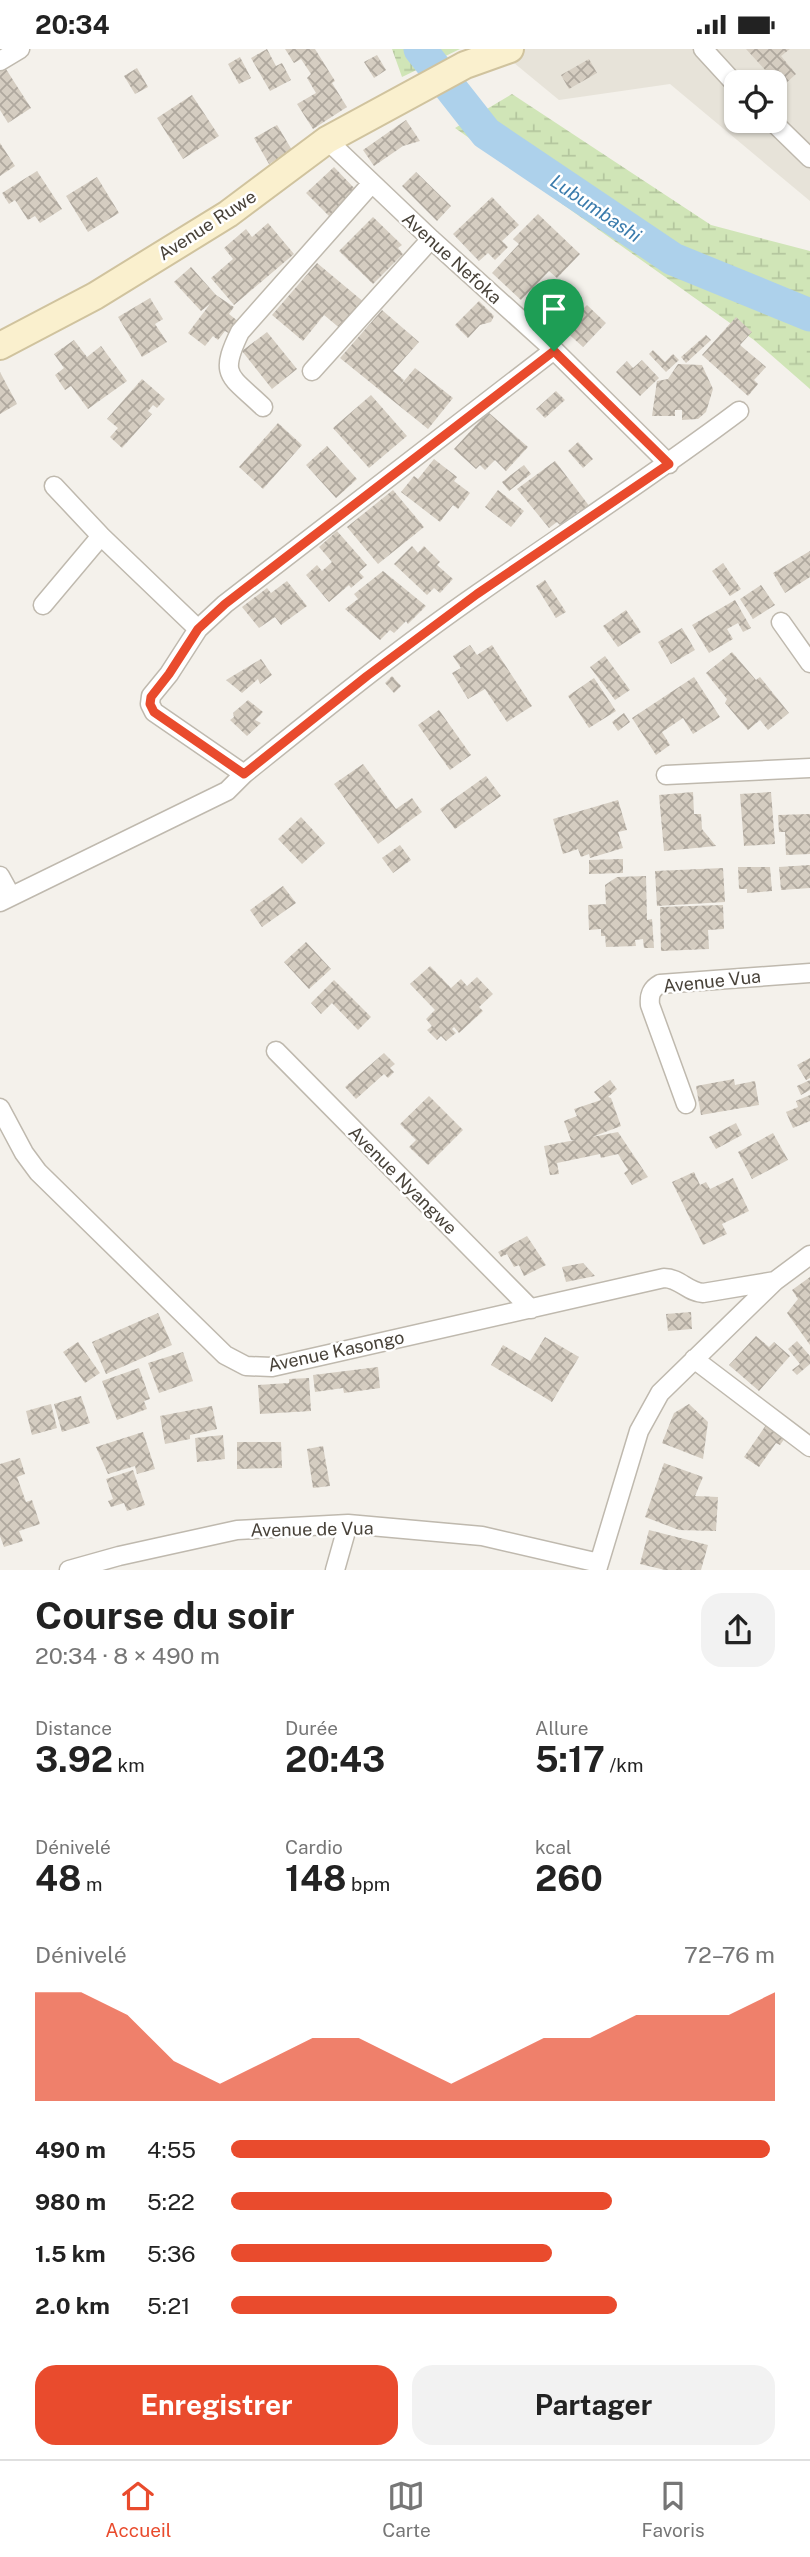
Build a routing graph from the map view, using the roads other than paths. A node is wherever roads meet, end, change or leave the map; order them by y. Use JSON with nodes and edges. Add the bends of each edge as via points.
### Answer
{"nodes":[{"id":1,"x":20,"y":49,"type":"edge"},
{"id":2,"x":704,"y":49,"type":"edge"},
{"id":3,"x":499,"y":51,"type":"edge"},
{"id":4,"x":0,"y":61,"type":"edge"},
{"id":5,"x":724,"y":71,"type":"edge"},
{"id":6,"x":784,"y":133,"type":"edge"},
{"id":7,"x":327,"y":139,"type":"junction"},
{"id":8,"x":810,"y":158,"type":"edge"},
{"id":9,"x":372,"y":183,"type":"junction"},
{"id":10,"x":431,"y":240,"type":"junction"},
{"id":11,"x":0,"y":347,"type":"edge"},
{"id":12,"x":554,"y":351,"type":"junction"},
{"id":13,"x":312,"y":371,"type":"dead end"},
{"id":14,"x":263,"y":407,"type":"dead end"},
{"id":15,"x":739,"y":411,"type":"dead end"},
{"id":16,"x":669,"y":464,"type":"junction"},
{"id":17,"x":54,"y":486,"type":"dead end"},
{"id":18,"x":101,"y":536,"type":"junction"},
{"id":19,"x":43,"y":605,"type":"dead end"},
{"id":20,"x":781,"y":622,"type":"dead end"},
{"id":21,"x":198,"y":629,"type":"junction"},
{"id":22,"x":810,"y":663,"type":"edge"},
{"id":23,"x":810,"y":768,"type":"edge"},
{"id":24,"x":244,"y":774,"type":"junction"},
{"id":25,"x":666,"y":775,"type":"dead end"},
{"id":26,"x":0,"y":876,"type":"edge"},
{"id":27,"x":5,"y":899,"type":"edge"},
{"id":28,"x":810,"y":972,"type":"edge"},
{"id":29,"x":276,"y":1051,"type":"dead end"},
{"id":30,"x":686,"y":1104,"type":"dead end"},
{"id":31,"x":0,"y":1108,"type":"edge"},
{"id":32,"x":810,"y":1255,"type":"edge"},
{"id":33,"x":775,"y":1282,"type":"junction"},
{"id":34,"x":531,"y":1309,"type":"junction"},
{"id":35,"x":694,"y":1359,"type":"junction"},
{"id":36,"x":810,"y":1447,"type":"edge"},
{"id":37,"x":348,"y":1524,"type":"junction"},
{"id":38,"x":122,"y":1563,"type":"edge"},
{"id":39,"x":598,"y":1566,"type":"edge"},
{"id":40,"x":69,"y":1570,"type":"edge"},
{"id":41,"x":335,"y":1570,"type":"edge"}],
"edges":[{"from":1,"to":4,"type":"street"},
{"from":2,"to":5,"type":"street"},
{"from":3,"to":7,"type":"street","name":"Avenue Ruwe"},
{"from":6,"to":8,"type":"street"},
{"from":7,"to":9,"type":"street","name":"Avenue Nefoka"},
{"from":7,"to":11,"type":"street","name":"Avenue Ruwe","via":[[228,215]]},
{"from":9,"to":10,"type":"street","name":"Avenue Nefoka"},
{"from":9,"to":14,"type":"street","via":[[240,332],[228,356],[228,370],[234,379]]},
{"from":10,"to":12,"type":"street","name":"Avenue Nefoka"},
{"from":10,"to":13,"type":"street"},
{"from":12,"to":16,"type":"street","name":"Avenue Nefoka"},
{"from":12,"to":21,"type":"street"},
{"from":15,"to":16,"type":"street"},
{"from":16,"to":24,"type":"street","via":[[477,594]]},
{"from":17,"to":18,"type":"street"},
{"from":18,"to":19,"type":"street"},
{"from":18,"to":21,"type":"street"},
{"from":20,"to":22,"type":"street"},
{"from":21,"to":24,"type":"street","via":[[150,704],[154,712]]},
{"from":23,"to":25,"type":"street"},
{"from":24,"to":27,"type":"street","via":[[227,791]]},
{"from":26,"to":27,"type":"street"},
{"from":28,"to":30,"type":"street","name":"Avenue Vua","via":[[655,986],[650,1005]]},
{"from":29,"to":34,"type":"street","name":"Avenue Nyangwe"},
{"from":31,"to":34,"type":"street","name":"Avenue Kasongo","via":[[38,1172],[235,1362],[272,1367]]},
{"from":32,"to":33,"type":"street"},
{"from":33,"to":34,"type":"street","name":"Avenue Kasongo","via":[[704,1293],[664,1278]]},
{"from":33,"to":35,"type":"street"},
{"from":35,"to":36,"type":"street"},
{"from":35,"to":39,"type":"street","via":[[660,1393],[639,1431]]},
{"from":37,"to":38,"type":"street","name":"Avenue de Vua","via":[[237,1530]]},
{"from":37,"to":39,"type":"street","name":"Avenue de Vua","via":[[482,1536]]},
{"from":37,"to":41,"type":"street"},
{"from":38,"to":40,"type":"street","name":"Avenue de Vua"}]}
